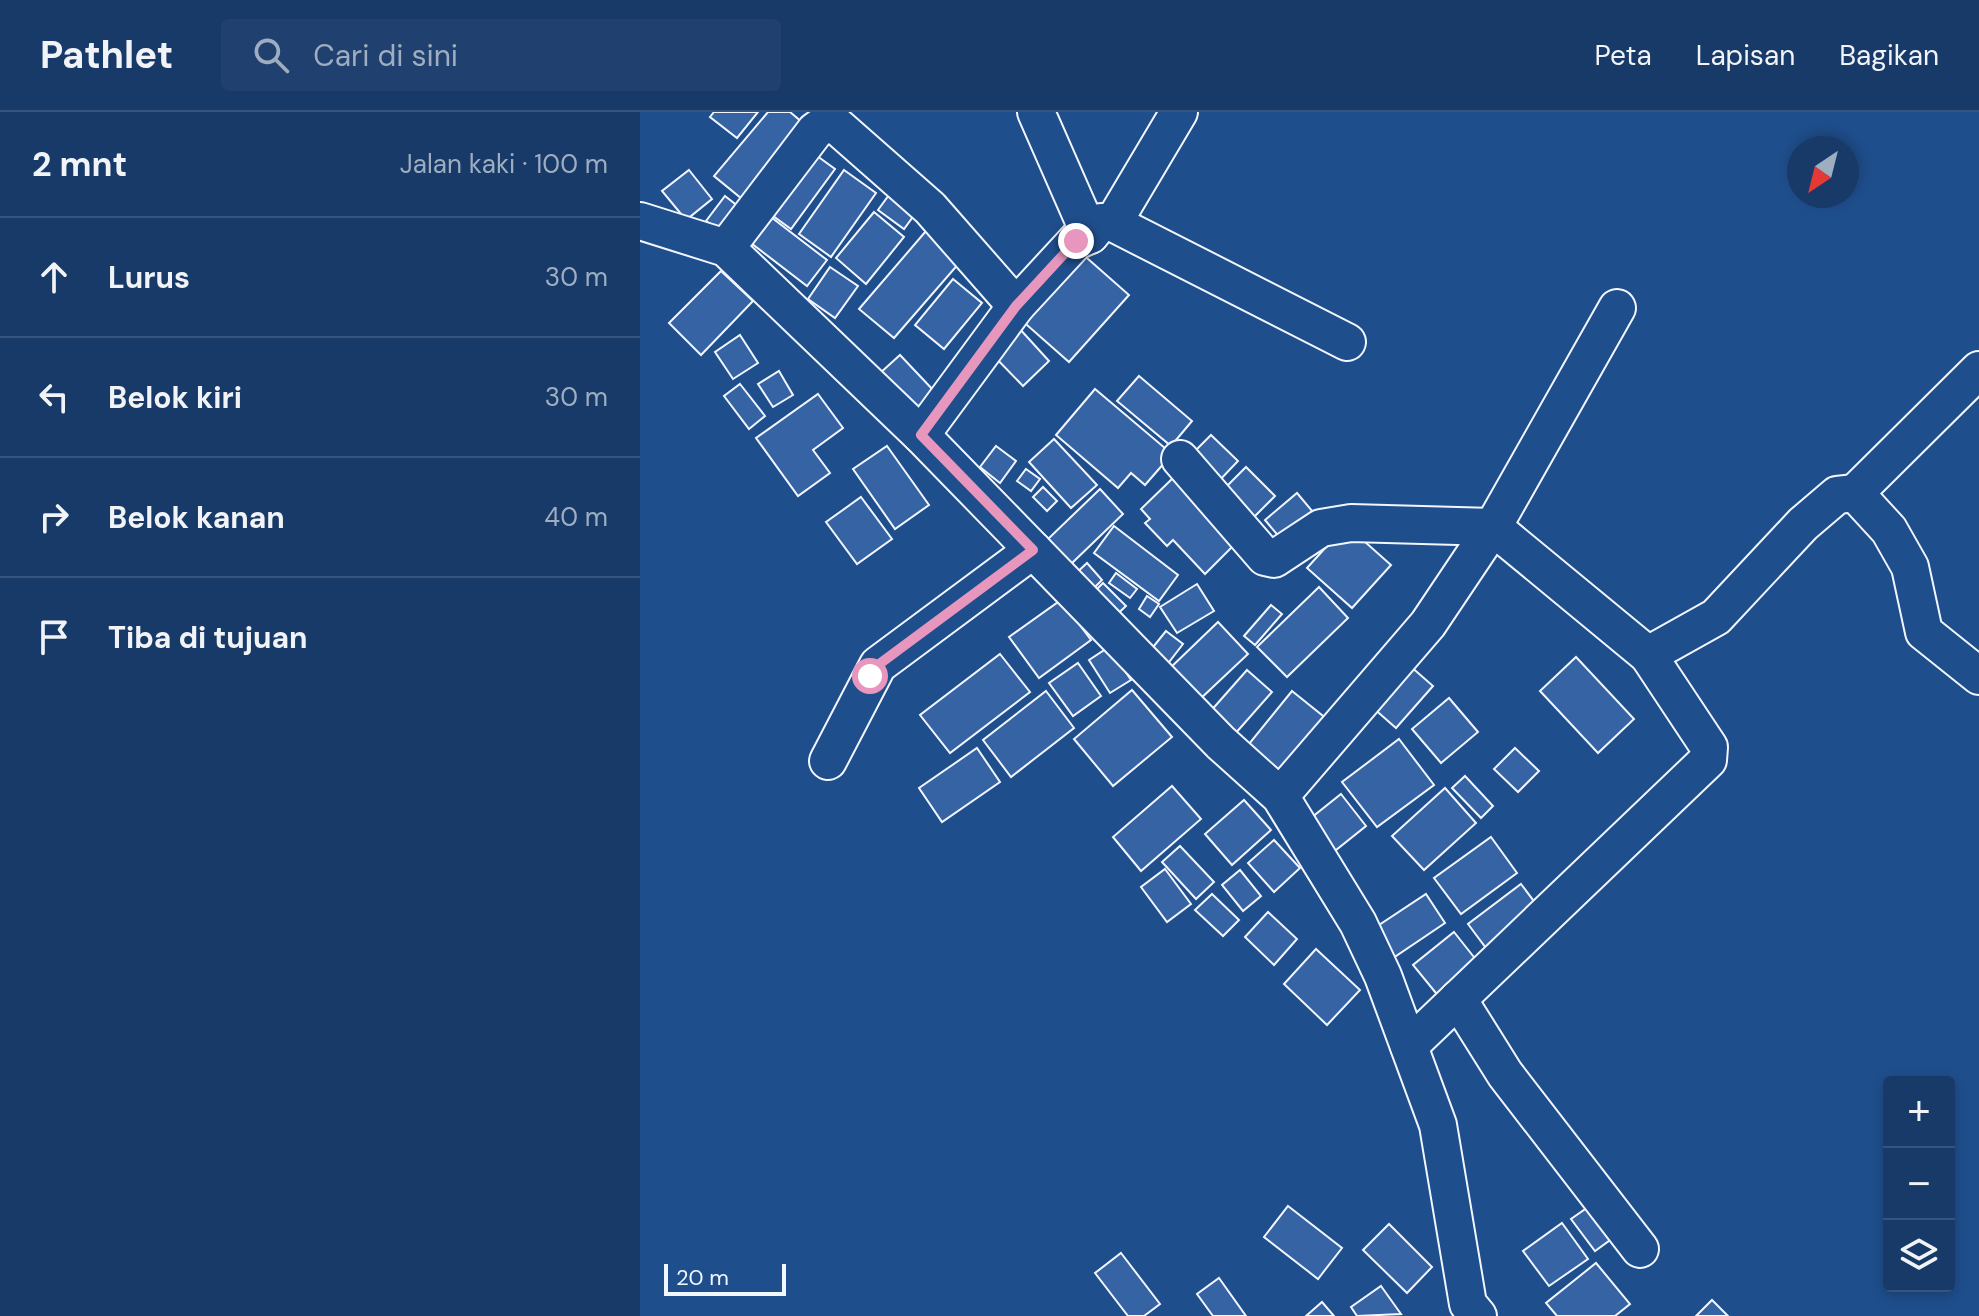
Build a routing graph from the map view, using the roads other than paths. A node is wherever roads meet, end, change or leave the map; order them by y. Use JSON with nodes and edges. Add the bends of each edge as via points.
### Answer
{"nodes":[{"id":1,"x":1036,"y":112,"type":"edge"},
{"id":2,"x":1179,"y":112,"type":"edge"},
{"id":3,"x":640,"y":221,"type":"edge"},
{"id":4,"x":1102,"y":229,"type":"junction"},
{"id":5,"x":726,"y":248,"type":"junction"},
{"id":6,"x":1016,"y":306,"type":"junction"},
{"id":7,"x":1617,"y":308,"type":"dead end"},
{"id":8,"x":1347,"y":342,"type":"dead end"},
{"id":9,"x":1979,"y":370,"type":"edge"},
{"id":10,"x":921,"y":435,"type":"junction"},
{"id":11,"x":1180,"y":459,"type":"dead end"},
{"id":12,"x":1855,"y":493,"type":"junction"},
{"id":13,"x":1493,"y":527,"type":"junction"},
{"id":14,"x":1033,"y":550,"type":"junction"},
{"id":15,"x":1648,"y":655,"type":"junction"},
{"id":16,"x":1979,"y":676,"type":"edge"},
{"id":17,"x":828,"y":761,"type":"dead end"},
{"id":18,"x":1280,"y":796,"type":"junction"},
{"id":19,"x":1458,"y":999,"type":"junction"},
{"id":20,"x":1409,"y":1046,"type":"junction"},
{"id":21,"x":1640,"y":1249,"type":"dead end"},
{"id":22,"x":1468,"y":1312,"type":"edge"}],
"edges":[{"from":1,"to":4,"type":"street"},
{"from":2,"to":4,"type":"street"},
{"from":3,"to":5,"type":"street"},
{"from":4,"to":6,"type":"street","via":[[1076,241]]},
{"from":4,"to":8,"type":"street"},
{"from":5,"to":6,"type":"street","via":[[815,131],[830,120],[930,208]]},
{"from":5,"to":10,"type":"street"},
{"from":6,"to":10,"type":"street"},
{"from":7,"to":13,"type":"street"},
{"from":9,"to":12,"type":"street"},
{"from":10,"to":14,"type":"street"},
{"from":11,"to":13,"type":"street","via":[[1265,557],[1274,559],[1321,528],[1351,523]]},
{"from":12,"to":15,"type":"street","via":[[1837,495],[1803,524],[1716,617]]},
{"from":12,"to":16,"type":"street","via":[[1889,530],[1910,567],[1924,632]]},
{"from":13,"to":15,"type":"street"},
{"from":13,"to":18,"type":"street","via":[[1428,624]]},
{"from":14,"to":17,"type":"street","via":[[878,665]]},
{"from":14,"to":18,"type":"street","via":[[1221,743]]},
{"from":15,"to":19,"type":"street","via":[[1709,747],[1708,760]]},
{"from":18,"to":20,"type":"street","via":[[1358,923]]},
{"from":19,"to":20,"type":"street"},
{"from":19,"to":21,"type":"street","via":[[1505,1074]]},
{"from":20,"to":22,"type":"street","via":[[1438,1125]]}]}
